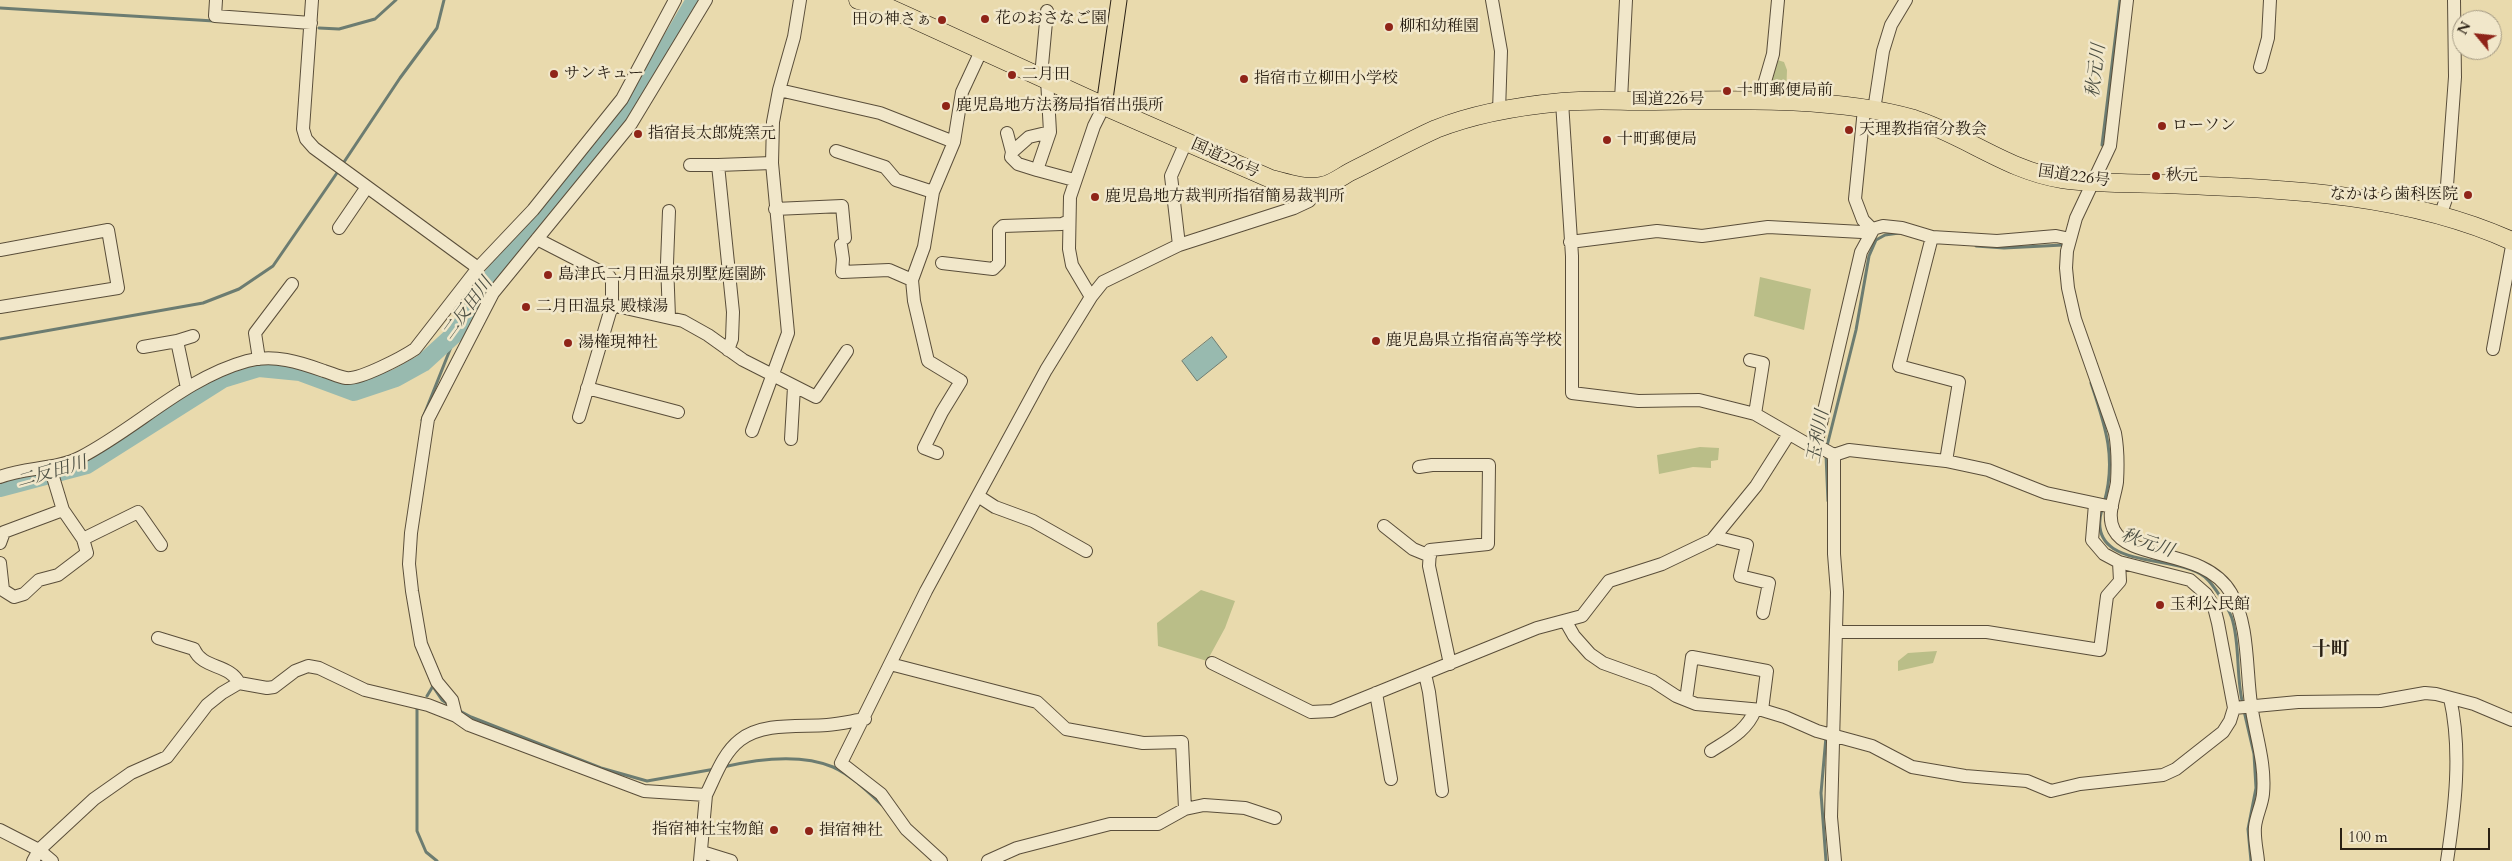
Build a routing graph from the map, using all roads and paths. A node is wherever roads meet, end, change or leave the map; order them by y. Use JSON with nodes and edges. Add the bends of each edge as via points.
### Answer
{"nodes":[{"id":1,"x":216,"y":0,"type":"edge"},
{"id":2,"x":312,"y":0,"type":"edge"},
{"id":3,"x":675,"y":0,"type":"edge"},
{"id":4,"x":706,"y":0,"type":"edge"},
{"id":5,"x":800,"y":0,"type":"edge"},
{"id":6,"x":858,"y":0,"type":"edge"},
{"id":7,"x":1118,"y":0,"type":"edge"},
{"id":8,"x":1492,"y":0,"type":"edge"},
{"id":9,"x":1626,"y":0,"type":"edge"},
{"id":10,"x":1778,"y":0,"type":"edge"},
{"id":11,"x":1906,"y":0,"type":"edge"},
{"id":12,"x":2126,"y":0,"type":"edge"},
{"id":13,"x":2270,"y":0,"type":"edge"},
{"id":14,"x":2454,"y":0,"type":"edge"},
{"id":15,"x":1047,"y":11,"type":"dead end"},
{"id":16,"x":311,"y":23,"type":"junction"},
{"id":17,"x":982,"y":49,"type":"junction"},
{"id":18,"x":2260,"y":67,"type":"dead end"},
{"id":19,"x":1044,"y":77,"type":"junction"},
{"id":20,"x":779,"y":90,"type":"junction"},
{"id":21,"x":1621,"y":100,"type":"junction"},
{"id":22,"x":1562,"y":102,"type":"junction"},
{"id":23,"x":1758,"y":102,"type":"junction"},
{"id":24,"x":1104,"y":106,"type":"junction"},
{"id":25,"x":1869,"y":109,"type":"junction"},
{"id":26,"x":1499,"y":111,"type":"junction"},
{"id":27,"x":1050,"y":132,"type":"junction"},
{"id":28,"x":1006,"y":133,"type":"dead end"},
{"id":29,"x":954,"y":142,"type":"junction"},
{"id":30,"x":1186,"y":142,"type":"junction"},
{"id":31,"x":836,"y":151,"type":"dead end"},
{"id":32,"x":1012,"y":152,"type":"junction"},
{"id":33,"x":772,"y":163,"type":"junction"},
{"id":34,"x":690,"y":165,"type":"dead end"},
{"id":35,"x":718,"y":165,"type":"junction"},
{"id":36,"x":1037,"y":170,"type":"junction"},
{"id":37,"x":1074,"y":180,"type":"junction"},
{"id":38,"x":2093,"y":184,"type":"junction"},
{"id":39,"x":1322,"y":186,"type":"junction"},
{"id":40,"x":367,"y":187,"type":"junction"},
{"id":41,"x":933,"y":192,"type":"junction"},
{"id":42,"x":775,"y":209,"type":"junction"},
{"id":43,"x":669,"y":212,"type":"dead end"},
{"id":44,"x":2440,"y":216,"type":"junction"},
{"id":45,"x":1069,"y":221,"type":"junction"},
{"id":46,"x":338,"y":228,"type":"dead end"},
{"id":47,"x":1873,"y":230,"type":"junction"},
{"id":48,"x":2065,"y":238,"type":"junction"},
{"id":49,"x":537,"y":239,"type":"junction"},
{"id":50,"x":1931,"y":239,"type":"junction"},
{"id":51,"x":2512,"y":241,"type":"edge"},
{"id":52,"x":1570,"y":242,"type":"junction"},
{"id":53,"x":1179,"y":245,"type":"junction"},
{"id":54,"x":2512,"y":246,"type":"edge"},
{"id":55,"x":0,"y":250,"type":"edge"},
{"id":56,"x":942,"y":264,"type":"dead end"},
{"id":57,"x":478,"y":268,"type":"junction"},
{"id":58,"x":912,"y":280,"type":"junction"},
{"id":59,"x":292,"y":284,"type":"dead end"},
{"id":60,"x":1091,"y":297,"type":"junction"},
{"id":61,"x":612,"y":305,"type":"junction"},
{"id":62,"x":0,"y":307,"type":"edge"},
{"id":63,"x":669,"y":318,"type":"junction"},
{"id":64,"x":193,"y":336,"type":"dead end"},
{"id":65,"x":177,"y":341,"type":"junction"},
{"id":66,"x":143,"y":347,"type":"dead end"},
{"id":67,"x":2493,"y":349,"type":"dead end"},
{"id":68,"x":728,"y":350,"type":"junction"},
{"id":69,"x":847,"y":351,"type":"dead end"},
{"id":70,"x":259,"y":359,"type":"junction"},
{"id":71,"x":1750,"y":360,"type":"dead end"},
{"id":72,"x":772,"y":376,"type":"junction"},
{"id":73,"x":794,"y":387,"type":"junction"},
{"id":74,"x":187,"y":388,"type":"junction"},
{"id":75,"x":587,"y":388,"type":"junction"},
{"id":76,"x":678,"y":412,"type":"dead end"},
{"id":77,"x":1754,"y":414,"type":"junction"},
{"id":78,"x":579,"y":417,"type":"dead end"},
{"id":79,"x":752,"y":432,"type":"dead end"},
{"id":80,"x":1789,"y":434,"type":"junction"},
{"id":81,"x":791,"y":439,"type":"dead end"},
{"id":82,"x":1816,"y":445,"type":"junction"},
{"id":83,"x":937,"y":453,"type":"dead end"},
{"id":84,"x":1834,"y":455,"type":"junction"},
{"id":85,"x":1946,"y":461,"type":"junction"},
{"id":86,"x":1419,"y":468,"type":"dead end"},
{"id":87,"x":52,"y":473,"type":"junction"},
{"id":88,"x":0,"y":477,"type":"edge"},
{"id":89,"x":978,"y":496,"type":"junction"},
{"id":90,"x":2103,"y":506,"type":"junction"},
{"id":91,"x":63,"y":510,"type":"junction"},
{"id":92,"x":1384,"y":526,"type":"dead end"},
{"id":93,"x":1715,"y":537,"type":"junction"},
{"id":94,"x":83,"y":539,"type":"junction"},
{"id":95,"x":0,"y":543,"type":"edge"},
{"id":96,"x":161,"y":546,"type":"dead end"},
{"id":97,"x":1086,"y":551,"type":"dead end"},
{"id":98,"x":1430,"y":556,"type":"junction"},
{"id":99,"x":2119,"y":562,"type":"junction"},
{"id":100,"x":0,"y":563,"type":"edge"},
{"id":101,"x":1763,"y":613,"type":"dead end"},
{"id":102,"x":1566,"y":622,"type":"junction"},
{"id":103,"x":1836,"y":632,"type":"junction"},
{"id":104,"x":158,"y":638,"type":"dead end"},
{"id":105,"x":1212,"y":663,"type":"dead end"},
{"id":106,"x":890,"y":664,"type":"junction"},
{"id":107,"x":1450,"y":664,"type":"junction"},
{"id":108,"x":1425,"y":674,"type":"junction"},
{"id":109,"x":239,"y":683,"type":"junction"},
{"id":110,"x":1376,"y":693,"type":"junction"},
{"id":111,"x":2450,"y":698,"type":"junction"},
{"id":112,"x":1686,"y":700,"type":"junction"},
{"id":113,"x":2242,"y":707,"type":"junction"},
{"id":114,"x":1758,"y":710,"type":"junction"},
{"id":115,"x":456,"y":716,"type":"junction"},
{"id":116,"x":865,"y":719,"type":"junction"},
{"id":117,"x":2512,"y":720,"type":"edge"},
{"id":118,"x":1832,"y":734,"type":"junction"},
{"id":119,"x":1711,"y":751,"type":"dead end"},
{"id":120,"x":1391,"y":779,"type":"dead end"},
{"id":121,"x":1442,"y":791,"type":"dead end"},
{"id":122,"x":706,"y":795,"type":"junction"},
{"id":123,"x":1185,"y":810,"type":"junction"},
{"id":124,"x":1275,"y":818,"type":"dead end"},
{"id":125,"x":0,"y":830,"type":"edge"},
{"id":126,"x":36,"y":856,"type":"edge"},
{"id":127,"x":701,"y":856,"type":"edge"},
{"id":128,"x":52,"y":861,"type":"edge"},
{"id":129,"x":731,"y":861,"type":"edge"},
{"id":130,"x":941,"y":861,"type":"edge"},
{"id":131,"x":988,"y":861,"type":"edge"},
{"id":132,"x":1835,"y":861,"type":"edge"},
{"id":133,"x":2258,"y":861,"type":"edge"},
{"id":134,"x":2447,"y":861,"type":"edge"}],
"edges":[{"from":1,"to":16,"type":"street","via":[[215,16]]},
{"from":2,"to":16,"type":"street"},
{"from":3,"to":57,"type":"street","via":[[622,99],[533,210]]},
{"from":4,"to":49,"type":"street","via":[[630,124]]},
{"from":5,"to":20,"type":"street","via":[[794,37]]},
{"from":6,"to":17,"type":"highway","name":"国道226号","via":[[887,7]]},
{"from":7,"to":24,"type":"main road"},
{"from":8,"to":26,"type":"street","via":[[1501,51]]},
{"from":9,"to":21,"type":"street"},
{"from":10,"to":23,"type":"street","via":[[1773,54]]},
{"from":11,"to":25,"type":"street","via":[[1890,25]]},
{"from":12,"to":38,"type":"street","via":[[2110,146]]},
{"from":13,"to":18,"type":"street","via":[[2268,38]]},
{"from":14,"to":44,"type":"street","via":[[2455,77],[2446,199]]},
{"from":15,"to":19,"type":"street"},
{"from":16,"to":40,"type":"street","via":[[303,130],[314,148]]},
{"from":17,"to":19,"type":"highway","name":"国道226号"},
{"from":17,"to":29,"type":"street","via":[[962,92]]},
{"from":19,"to":24,"type":"highway","name":"国道226号"},
{"from":19,"to":27,"type":"street"},
{"from":20,"to":29,"type":"street","via":[[880,113]]},
{"from":20,"to":33,"type":"street","via":[[773,122]]},
{"from":21,"to":22,"type":"highway","name":"国道226号"},
{"from":21,"to":23,"type":"highway","name":"国道226号"},
{"from":22,"to":26,"type":"highway","name":"国道226号"},
{"from":22,"to":52,"type":"street"},
{"from":23,"to":25,"type":"highway","name":"国道226号"},
{"from":24,"to":30,"type":"highway","name":"国道226号"},
{"from":24,"to":37,"type":"street"},
{"from":25,"to":38,"type":"highway","name":"国道226号","via":[[1917,120],[2038,175]]},
{"from":25,"to":47,"type":"street","via":[[1854,199],[1863,220]]},
{"from":26,"to":39,"type":"highway","name":"国道226号","via":[[1437,129]]},
{"from":27,"to":32,"type":"street","via":[[1028,137]]},
{"from":27,"to":36,"type":"street"},
{"from":28,"to":32,"type":"street"},
{"from":29,"to":41,"type":"street"},
{"from":30,"to":39,"type":"highway","name":"国道226号","via":[[1271,179],[1296,186]]},
{"from":30,"to":53,"type":"street","via":[[1171,176]]},
{"from":31,"to":41,"type":"street","via":[[885,167],[896,180]]},
{"from":32,"to":36,"type":"street","via":[[1011,157],[1018,164]]},
{"from":33,"to":35,"type":"street"},
{"from":33,"to":42,"type":"street"},
{"from":34,"to":35,"type":"street"},
{"from":35,"to":68,"type":"street","via":[[733,312],[732,339]]},
{"from":36,"to":37,"type":"street"},
{"from":37,"to":45,"type":"street"},
{"from":38,"to":44,"type":"highway","name":"国道226号","via":[[2284,190],[2356,198]]},
{"from":38,"to":48,"type":"street"},
{"from":39,"to":53,"type":"street","via":[[1309,201],[1294,208]]},
{"from":40,"to":46,"type":"street"},
{"from":40,"to":57,"type":"street"},
{"from":41,"to":58,"type":"street","via":[[924,247]]},
{"from":42,"to":58,"type":"street","via":[[842,206],[842,272],[889,270]]},
{"from":42,"to":72,"type":"street","via":[[788,333]]},
{"from":43,"to":63,"type":"street"},
{"from":44,"to":51,"type":"highway","name":"国道226号"},
{"from":45,"to":56,"type":"street","via":[[1003,226],[999,230],[999,263],[993,269]]},
{"from":45,"to":60,"type":"street","via":[[1072,265]]},
{"from":47,"to":50,"type":"street","via":[[1884,226],[1902,228]]},
{"from":47,"to":52,"type":"street","via":[[1768,227],[1702,236],[1657,231]]},
{"from":47,"to":82,"type":"street","via":[[1861,252]]},
{"from":48,"to":50,"type":"street"},
{"from":48,"to":90,"type":"street","via":[[2068,288],[2075,319],[2118,449],[2116,484]]},
{"from":49,"to":61,"type":"street","via":[[609,276]]},
{"from":49,"to":115,"type":"street","via":[[493,293],[433,407],[425,432],[409,564],[421,644],[438,682],[452,700]]},
{"from":50,"to":85,"type":"street","via":[[1899,366],[1959,382]]},
{"from":52,"to":77,"type":"street","via":[[1572,393],[1638,401],[1690,399]]},
{"from":53,"to":60,"type":"street","via":[[1104,282]]},
{"from":54,"to":67,"type":"street"},
{"from":55,"to":62,"type":"street","via":[[108,230],[118,288]]},
{"from":57,"to":70,"type":"street","via":[[415,349],[402,358],[347,378],[284,359]]},
{"from":58,"to":83,"type":"street","via":[[928,361],[961,381],[924,448]]},
{"from":59,"to":70,"type":"street","via":[[255,333]]},
{"from":60,"to":89,"type":"street","via":[[1046,370]]},
{"from":61,"to":63,"type":"street"},
{"from":61,"to":75,"type":"street"},
{"from":63,"to":68,"type":"street","via":[[697,328]]},
{"from":64,"to":65,"type":"street"},
{"from":65,"to":66,"type":"street"},
{"from":65,"to":74,"type":"street"},
{"from":68,"to":72,"type":"street"},
{"from":69,"to":73,"type":"street","via":[[816,396]]},
{"from":70,"to":74,"type":"street","via":[[214,373]]},
{"from":71,"to":77,"type":"street","via":[[1764,363]]},
{"from":72,"to":73,"type":"street"},
{"from":72,"to":79,"type":"street"},
{"from":73,"to":81,"type":"street"},
{"from":74,"to":87,"type":"street","via":[[126,430]]},
{"from":75,"to":76,"type":"street"},
{"from":75,"to":78,"type":"street"},
{"from":77,"to":80,"type":"street"},
{"from":80,"to":82,"type":"street"},
{"from":80,"to":93,"type":"street","via":[[1756,486]]},
{"from":82,"to":84,"type":"street"},
{"from":84,"to":85,"type":"street","via":[[1849,450]]},
{"from":84,"to":103,"type":"street"},
{"from":85,"to":90,"type":"street","via":[[1988,470],[2046,493]]},
{"from":86,"to":98,"type":"street","via":[[1432,465],[1489,466],[1488,544],[1430,550]]},
{"from":87,"to":88,"type":"street","via":[[10,473]]},
{"from":87,"to":91,"type":"street"},
{"from":89,"to":97,"type":"street","via":[[995,507],[1033,521]]},
{"from":89,"to":106,"type":"street"},
{"from":90,"to":99,"type":"street","via":[[2092,540],[2104,554]]},
{"from":90,"to":113,"type":"street","via":[[2120,537],[2136,546],[2196,563],[2212,573],[2231,593],[2240,619]]},
{"from":91,"to":94,"type":"street"},
{"from":91,"to":95,"type":"street","via":[[4,532]]},
{"from":92,"to":98,"type":"street","via":[[1413,549]]},
{"from":93,"to":101,"type":"street","via":[[1747,545],[1740,576],[1770,583]]},
{"from":93,"to":102,"type":"street","via":[[1662,564],[1609,581],[1582,616]]},
{"from":94,"to":96,"type":"street","via":[[138,512]]},
{"from":94,"to":100,"type":"street","via":[[87,553],[58,575],[39,580],[24,594],[14,597],[3,590]]},
{"from":98,"to":107,"type":"street","via":[[1429,566]]},
{"from":99,"to":103,"type":"street","via":[[2120,581],[2107,596],[2100,650],[1987,632]]},
{"from":99,"to":113,"type":"street","via":[[2184,578],[2206,594],[2214,607]]},
{"from":102,"to":107,"type":"street","via":[[1537,628]]},
{"from":102,"to":112,"type":"street","via":[[1590,654],[1603,663],[1653,682]]},
{"from":103,"to":118,"type":"street"},
{"from":104,"to":109,"type":"street","via":[[194,649],[197,656],[233,674]]},
{"from":105,"to":110,"type":"street","via":[[1311,712],[1332,711]]},
{"from":106,"to":116,"type":"street"},
{"from":106,"to":123,"type":"street","via":[[1037,702],[1066,729],[1143,743],[1182,742]]},
{"from":107,"to":108,"type":"street"},
{"from":108,"to":110,"type":"street"},
{"from":108,"to":121,"type":"street"},
{"from":109,"to":115,"type":"street","via":[[274,687],[295,671],[308,666],[365,690],[417,701]]},
{"from":109,"to":126,"type":"street","via":[[207,705],[167,757],[131,773],[94,799]]},
{"from":110,"to":120,"type":"street"},
{"from":111,"to":113,"type":"street","via":[[2425,693],[2380,701]]},
{"from":111,"to":117,"type":"street","via":[[2492,710]]},
{"from":111,"to":134,"type":"street","via":[[2455,721],[2456,783]]},
{"from":112,"to":114,"type":"street","via":[[1696,704]]},
{"from":112,"to":114,"type":"street","via":[[1692,657],[1767,671]]},
{"from":113,"to":118,"type":"street","via":[[2219,736],[2176,769],[2163,775],[2080,784],[2051,791],[2026,782],[1912,767],[1872,746]]},
{"from":113,"to":133,"type":"street","via":[[2262,761],[2263,794],[2255,827]]},
{"from":114,"to":118,"type":"street","via":[[1785,716],[1817,731]]},
{"from":114,"to":119,"type":"street","via":[[1738,733]]},
{"from":115,"to":122,"type":"street","via":[[476,728],[625,786],[644,791]]},
{"from":116,"to":122,"type":"street","via":[[769,729],[752,734],[740,740],[723,761]]},
{"from":116,"to":130,"type":"street","via":[[841,763],[881,794],[906,829]]},
{"from":118,"to":132,"type":"street","via":[[1831,817]]},
{"from":122,"to":127,"type":"street"},
{"from":123,"to":124,"type":"street","via":[[1204,805],[1224,806],[1245,808]]},
{"from":123,"to":131,"type":"street","via":[[1158,824],[1110,824],[1017,848]]},
{"from":125,"to":126,"type":"street"},
{"from":126,"to":128,"type":"street"},
{"from":127,"to":129,"type":"street"}]}
